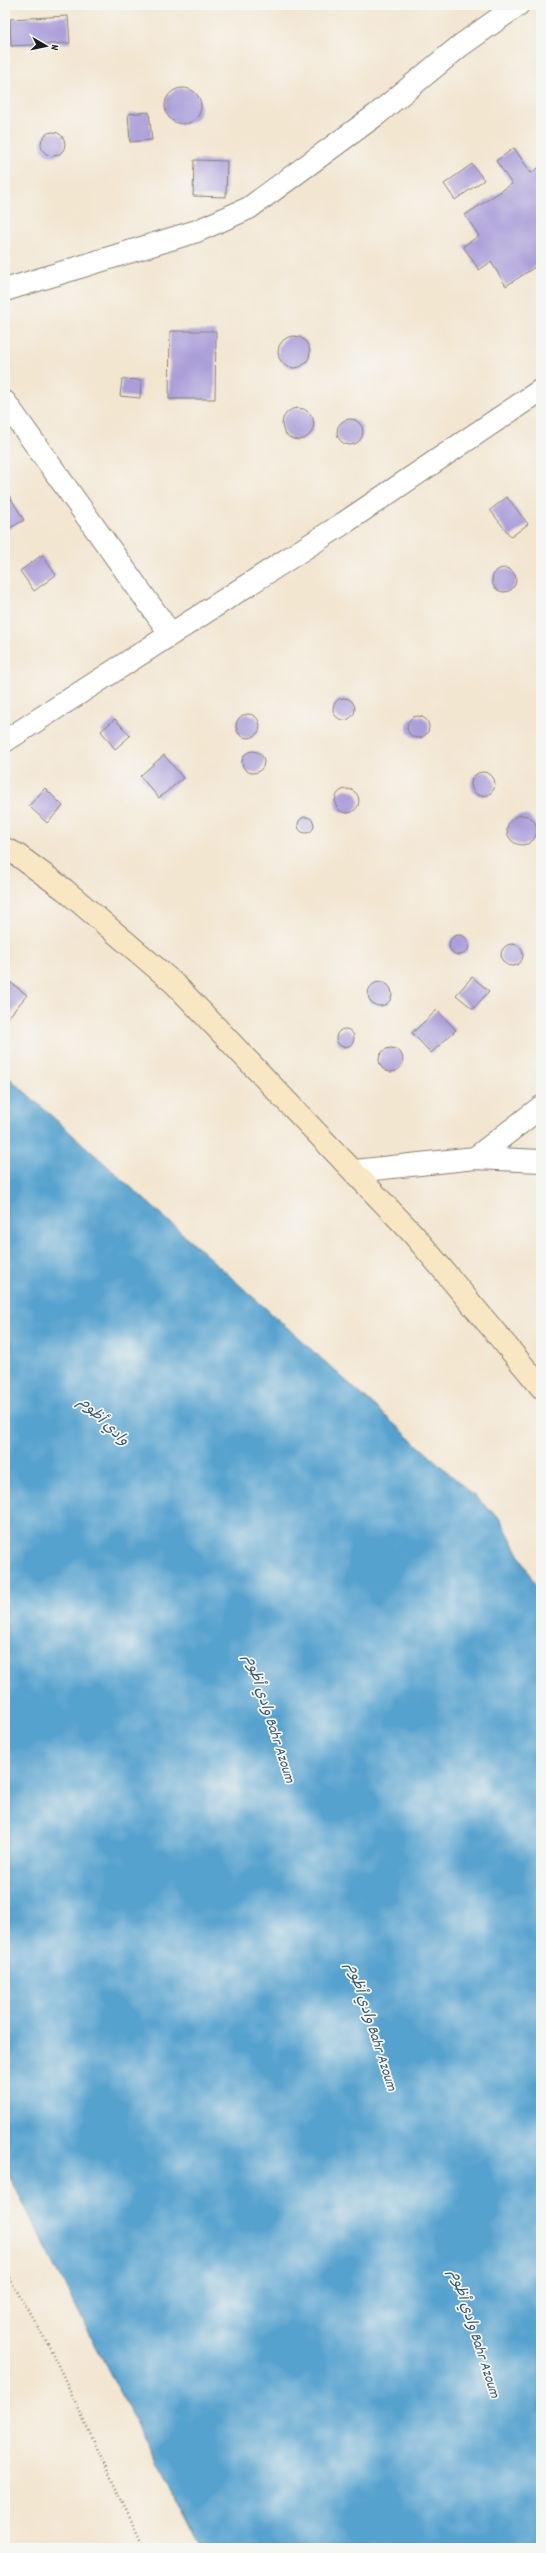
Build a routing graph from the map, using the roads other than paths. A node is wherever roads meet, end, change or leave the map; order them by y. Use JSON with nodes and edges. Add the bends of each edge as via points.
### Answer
{"nodes":[{"id":1,"x":518,"y":5,"type":"edge"},
{"id":2,"x":5,"y":290,"type":"edge"},
{"id":3,"x":541,"y":390,"type":"edge"},
{"id":4,"x":5,"y":402,"type":"edge"},
{"id":5,"x":170,"y":633,"type":"junction"},
{"id":6,"x":5,"y":741,"type":"edge"},
{"id":7,"x":5,"y":849,"type":"edge"},
{"id":8,"x":541,"y":1107,"type":"edge"},
{"id":9,"x":476,"y":1158,"type":"junction"},
{"id":10,"x":541,"y":1161,"type":"edge"},
{"id":11,"x":355,"y":1171,"type":"junction"},
{"id":12,"x":541,"y":1387,"type":"edge"}],
"edges":[{"from":1,"to":2,"type":"street","via":[[460,46],[376,114],[249,208],[197,230]]},
{"from":3,"to":5,"type":"street","via":[[344,523]]},
{"from":4,"to":5,"type":"street"},
{"from":5,"to":6,"type":"street"},
{"from":7,"to":11,"type":"main road","via":[[16,854],[65,890],[175,984]]},
{"from":8,"to":9,"type":"street"},
{"from":9,"to":10,"type":"street"},
{"from":9,"to":11,"type":"street"},
{"from":11,"to":12,"type":"main road","via":[[413,1234]]}]}
